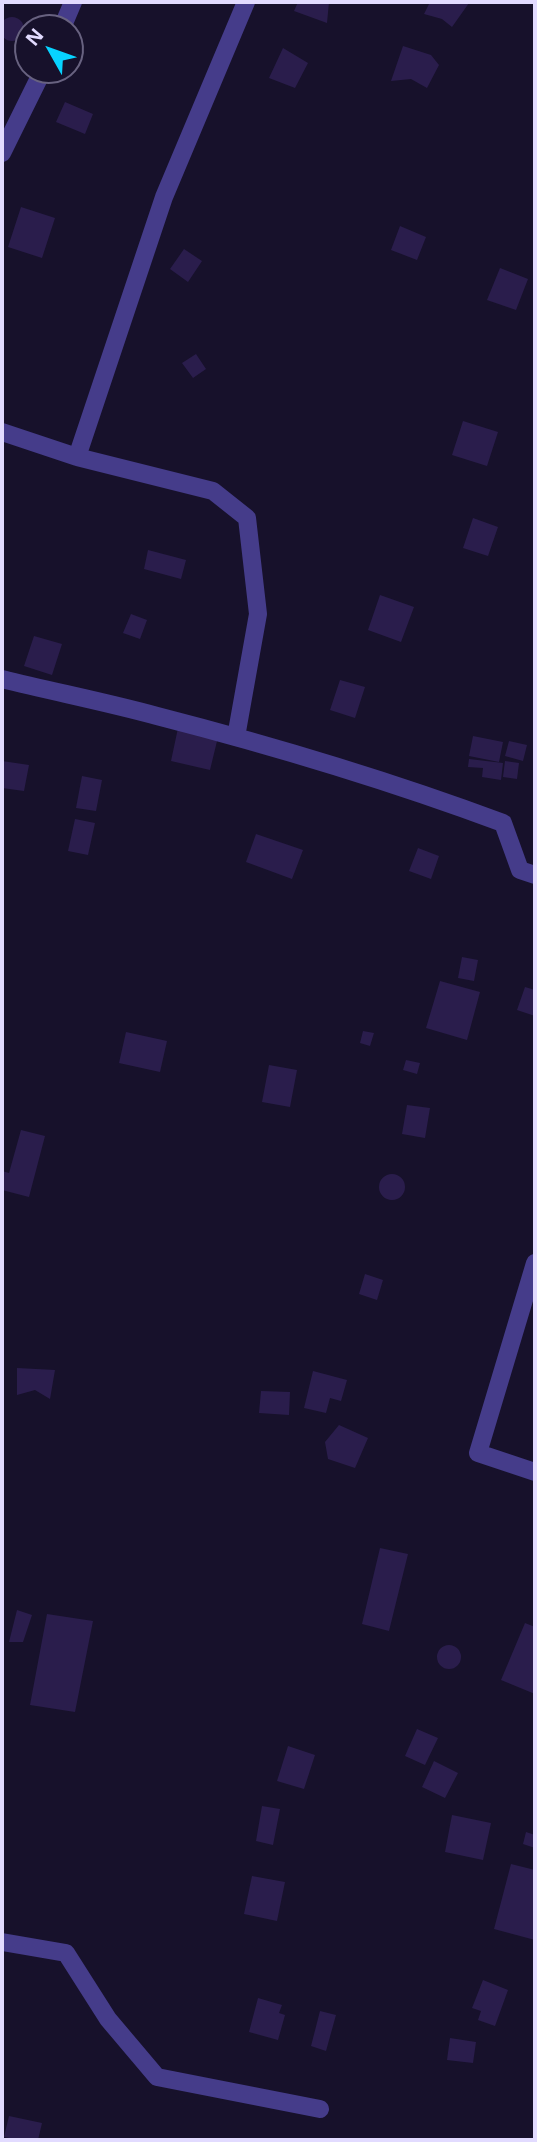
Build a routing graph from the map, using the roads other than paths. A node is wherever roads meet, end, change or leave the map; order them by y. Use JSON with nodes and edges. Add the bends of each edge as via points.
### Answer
{"nodes":[{"id":1,"x":246,"y":2,"type":"edge"},
{"id":2,"x":36,"y":84,"type":"edge"},
{"id":3,"x":2,"y":153,"type":"edge"},
{"id":4,"x":2,"y":432,"type":"edge"},
{"id":5,"x":77,"y":457,"type":"junction"},
{"id":6,"x":2,"y":679,"type":"edge"},
{"id":7,"x":236,"y":737,"type":"junction"},
{"id":8,"x":535,"y":875,"type":"edge"},
{"id":9,"x":535,"y":1263,"type":"edge"},
{"id":10,"x":535,"y":1472,"type":"edge"},
{"id":11,"x":2,"y":1942,"type":"edge"},
{"id":12,"x":320,"y":2109,"type":"dead end"}],
"edges":[{"from":1,"to":5,"type":"street","via":[[164,197]]},
{"from":2,"to":3,"type":"street"},
{"from":4,"to":5,"type":"street"},
{"from":5,"to":7,"type":"street","via":[[213,491],[247,518],[258,614]]},
{"from":6,"to":7,"type":"street"},
{"from":7,"to":8,"type":"street","via":[[423,793],[503,823],[520,870]]},
{"from":9,"to":10,"type":"street","via":[[478,1453]]},
{"from":11,"to":12,"type":"street","via":[[66,1953],[108,2019],[157,2077]]}]}
